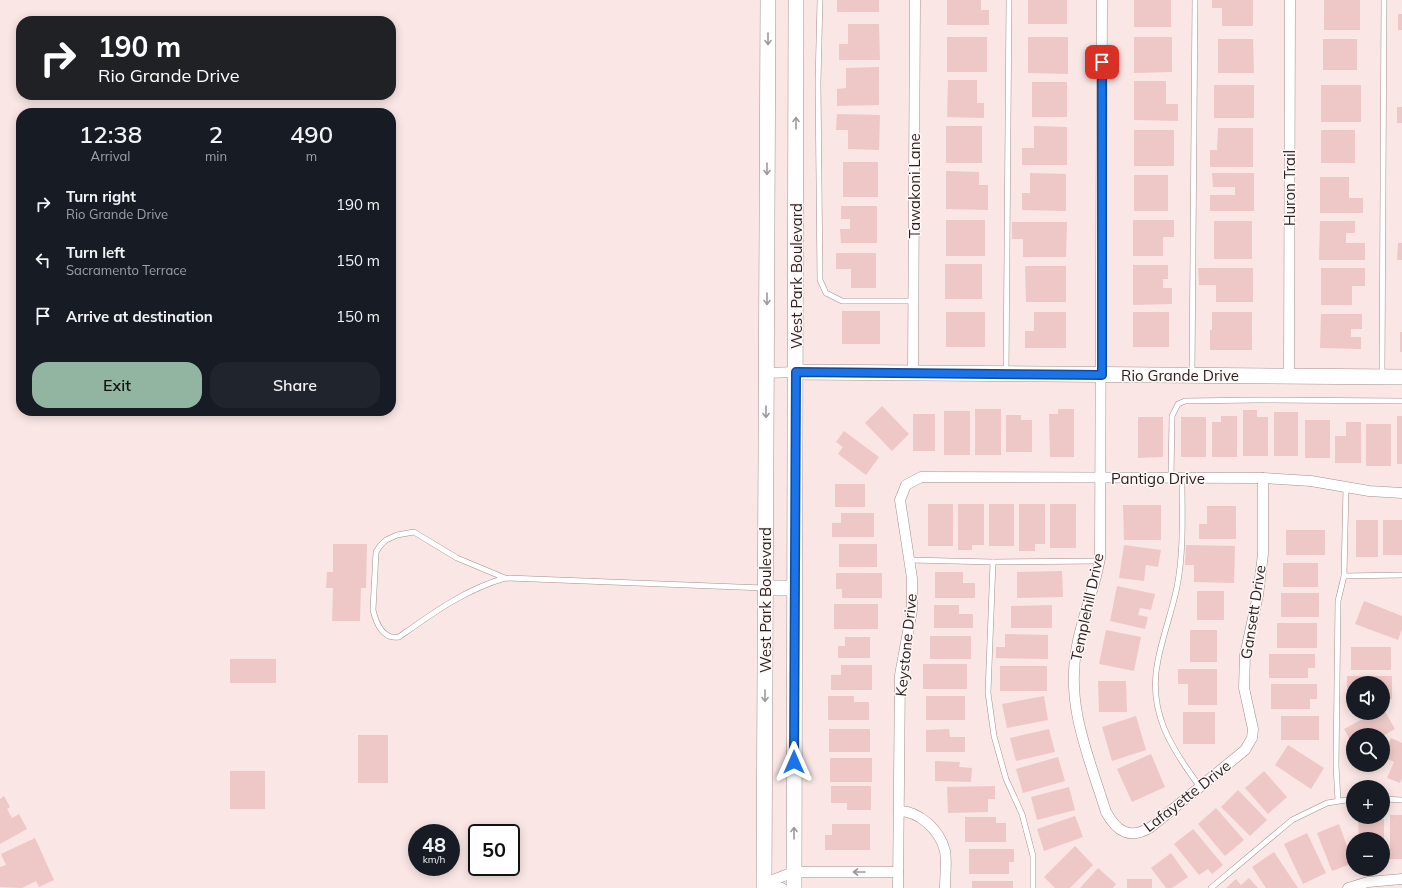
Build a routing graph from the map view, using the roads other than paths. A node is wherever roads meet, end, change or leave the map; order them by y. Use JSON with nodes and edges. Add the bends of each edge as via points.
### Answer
{"nodes":[{"id":1,"x":768,"y":0,"type":"edge"},
{"id":2,"x":796,"y":0,"type":"edge"},
{"id":3,"x":820,"y":0,"type":"edge"},
{"id":4,"x":915,"y":0,"type":"edge"},
{"id":5,"x":1009,"y":0,"type":"edge"},
{"id":6,"x":1102,"y":0,"type":"edge"},
{"id":7,"x":1194,"y":0,"type":"edge"},
{"id":8,"x":1290,"y":0,"type":"edge"},
{"id":9,"x":1384,"y":0,"type":"edge"},
{"id":10,"x":914,"y":301,"type":"junction"},
{"id":11,"x":796,"y":372,"type":"junction"},
{"id":12,"x":766,"y":373,"type":"junction"},
{"id":13,"x":913,"y":373,"type":"junction"},
{"id":14,"x":1006,"y":374,"type":"junction"},
{"id":15,"x":1102,"y":375,"type":"junction"},
{"id":16,"x":1192,"y":375,"type":"junction"},
{"id":17,"x":1289,"y":376,"type":"junction"},
{"id":18,"x":1382,"y":376,"type":"junction"},
{"id":19,"x":1402,"y":377,"type":"edge"},
{"id":20,"x":1402,"y":401,"type":"edge"},
{"id":21,"x":1100,"y":477,"type":"junction"},
{"id":22,"x":1171,"y":478,"type":"junction"},
{"id":23,"x":1182,"y":478,"type":"junction"},
{"id":24,"x":1263,"y":478,"type":"junction"},
{"id":25,"x":913,"y":480,"type":"joint"},
{"id":26,"x":1346,"y":487,"type":"junction"},
{"id":27,"x":1402,"y":493,"type":"edge"},
{"id":28,"x":910,"y":560,"type":"junction"},
{"id":29,"x":1099,"y":561,"type":"junction"},
{"id":30,"x":993,"y":562,"type":"junction"},
{"id":31,"x":1402,"y":575,"type":"edge"},
{"id":32,"x":1344,"y":576,"type":"junction"},
{"id":33,"x":505,"y":578,"type":"junction"},
{"id":34,"x":765,"y":588,"type":"junction"},
{"id":35,"x":794,"y":588,"type":"junction"},
{"id":36,"x":1249,"y":744,"type":"joint"},
{"id":37,"x":1200,"y":788,"type":"junction"},
{"id":38,"x":1390,"y":799,"type":"edge"},
{"id":39,"x":1346,"y":800,"type":"edge"},
{"id":40,"x":1402,"y":800,"type":"edge"},
{"id":41,"x":1338,"y":801,"type":"junction"},
{"id":42,"x":899,"y":811,"type":"junction"},
{"id":43,"x":1120,"y":830,"type":"joint"},
{"id":44,"x":794,"y":872,"type":"junction"},
{"id":45,"x":898,"y":872,"type":"junction"},
{"id":46,"x":1402,"y":879,"type":"edge"},
{"id":47,"x":765,"y":885,"type":"edge"},
{"id":48,"x":782,"y":888,"type":"edge"},
{"id":49,"x":794,"y":888,"type":"edge"},
{"id":50,"x":898,"y":888,"type":"edge"},
{"id":51,"x":945,"y":888,"type":"edge"},
{"id":52,"x":1033,"y":888,"type":"edge"},
{"id":53,"x":1211,"y":888,"type":"edge"},
{"id":54,"x":1348,"y":888,"type":"edge"}],
"edges":[{"from":1,"to":12,"type":"main road","name":"West Park Boulevard","one_way":true},
{"from":11,"to":2,"type":"main road","name":"West Park Boulevard","one_way":true},
{"from":3,"to":10,"type":"lane","via":[[820,280],[826,293],[842,301]]},
{"from":4,"to":10,"type":"street","name":"Tawakoni Lane"},
{"from":5,"to":14,"type":"lane"},
{"from":6,"to":15,"type":"street","name":"Templehill Drive"},
{"from":7,"to":16,"type":"lane"},
{"from":8,"to":17,"type":"street","name":"Huron Trail"},
{"from":9,"to":18,"type":"lane"},
{"from":10,"to":13,"type":"street","name":"Tawakoni Lane"},
{"from":11,"to":12,"type":"street","name":"Rio Grande Drive"},
{"from":11,"to":13,"type":"main road","name":"Rio Grande Drive"},
{"from":11,"to":35,"type":"main road","name":"West Park Boulevard"},
{"from":12,"to":34,"type":"main road","name":"West Park Boulevard","one_way":true},
{"from":13,"to":14,"type":"main road","name":"Rio Grande Drive"},
{"from":14,"to":15,"type":"main road","name":"Rio Grande Drive"},
{"from":15,"to":16,"type":"main road","name":"Rio Grande Drive"},
{"from":15,"to":21,"type":"street","name":"Templehill Drive"},
{"from":16,"to":17,"type":"main road","name":"Rio Grande Drive"},
{"from":17,"to":18,"type":"main road","name":"Rio Grande Drive"},
{"from":18,"to":19,"type":"main road","name":"Rio Grande Drive"},
{"from":20,"to":22,"type":"lane","via":[[1249,400],[1178,404],[1172,416]]},
{"from":21,"to":22,"type":"street","name":"Pantigo Drive"},
{"from":21,"to":25,"type":"street","name":"Pantigo Drive","via":[[921,477]]},
{"from":21,"to":29,"type":"street","name":"Templehill Drive"},
{"from":22,"to":23,"type":"street","name":"Pantigo Drive"},
{"from":23,"to":24,"type":"street","name":"Pantigo Drive"},
{"from":23,"to":37,"type":"lane","via":[[1178,585],[1158,661],[1157,702],[1167,738]]},
{"from":24,"to":26,"type":"street","name":"Pantigo Drive","via":[[1311,481]]},
{"from":24,"to":36,"type":"street","name":"Gansett Drive","via":[[1263,554],[1258,595],[1245,656],[1244,688],[1253,730]]},
{"from":25,"to":28,"type":"street","name":"Keystone Drive","via":[[906,485],[900,500]]},
{"from":26,"to":27,"type":"street","name":"Pantigo Drive","via":[[1369,492]]},
{"from":26,"to":32,"type":"lane"},
{"from":28,"to":30,"type":"lane"},
{"from":28,"to":42,"type":"street","name":"Keystone Drive","via":[[912,610],[900,674]]},
{"from":29,"to":30,"type":"lane"},
{"from":29,"to":43,"type":"street","name":"Templehill Drive","via":[[1076,646],[1073,679],[1077,719],[1106,812]]},
{"from":30,"to":52,"type":"lane","via":[[988,693],[994,736],[1006,779],[1022,814],[1033,856]]},
{"from":31,"to":32,"type":"lane"},
{"from":32,"to":41,"type":"lane","via":[[1338,601]]},
{"from":33,"to":33,"type":"lane","via":[[457,558],[421,535],[406,532],[396,535],[376,552],[375,618],[384,634],[393,638],[399,637],[449,602],[484,584]]},
{"from":33,"to":34,"type":"lane"},
{"from":34,"to":35,"type":"main road"},
{"from":34,"to":47,"type":"main road","name":"West Park Boulevard","one_way":true},
{"from":44,"to":35,"type":"main road","name":"West Park Boulevard","one_way":true},
{"from":36,"to":37,"type":"street","name":"Lafayette Drive"},
{"from":37,"to":43,"type":"street","name":"Lafayette Drive","via":[[1144,832],[1136,834]]},
{"from":38,"to":40,"type":"lane"},
{"from":39,"to":41,"type":"lane"},
{"from":41,"to":53,"type":"lane","via":[[1327,803],[1292,820]]},
{"from":42,"to":45,"type":"street","name":"Keystone Drive"},
{"from":42,"to":51,"type":"street","via":[[916,814],[940,838],[945,851]]},
{"from":45,"to":44,"type":"street","one_way":true},
{"from":44,"to":47,"type":"street"},
{"from":44,"to":49,"type":"main road","name":"West Park Boulevard"},
{"from":45,"to":50,"type":"street","name":"Keystone Drive"},
{"from":46,"to":54,"type":"street","via":[[1368,882]]},
{"from":47,"to":48,"type":"street"}]}
